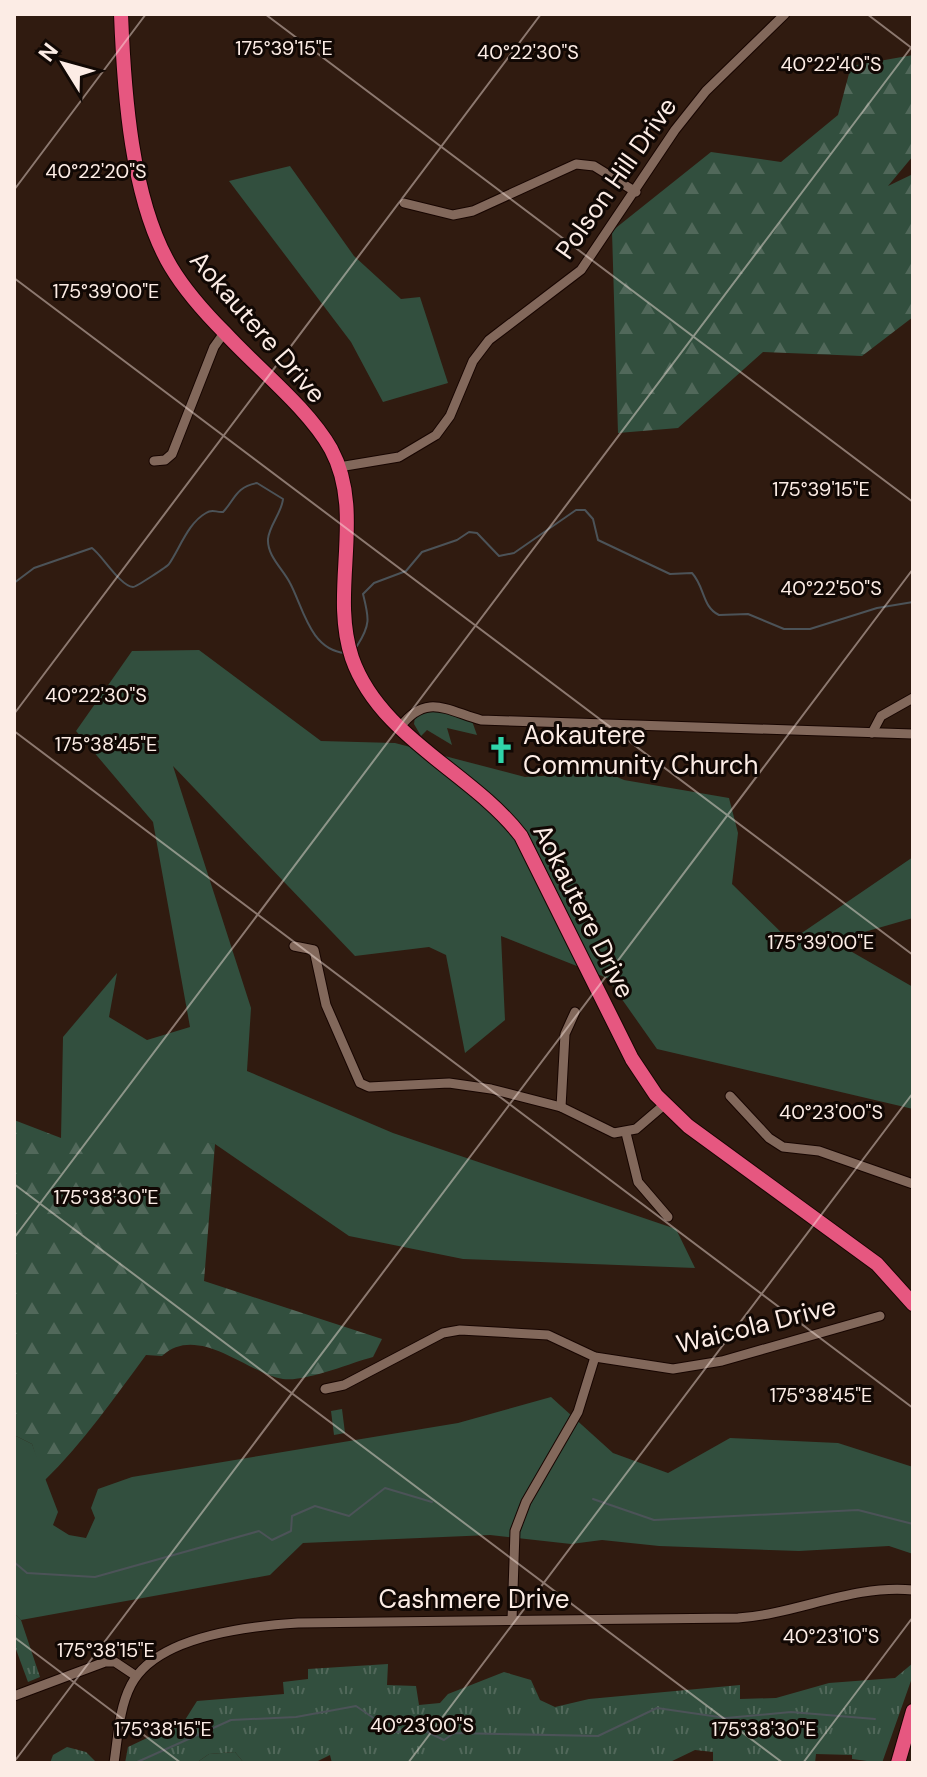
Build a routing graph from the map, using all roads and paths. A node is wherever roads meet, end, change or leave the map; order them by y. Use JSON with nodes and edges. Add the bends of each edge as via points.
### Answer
{"nodes":[{"id":1,"x":121,"y":14,"type":"edge"},
{"id":2,"x":785,"y":14,"type":"edge"},
{"id":3,"x":636,"y":192,"type":"junction"},
{"id":4,"x":404,"y":203,"type":"dead end"},
{"id":5,"x":224,"y":333,"type":"junction"},
{"id":6,"x":154,"y":461,"type":"dead end"},
{"id":7,"x":339,"y":467,"type":"junction"},
{"id":8,"x":913,"y":698,"type":"edge"},
{"id":9,"x":400,"y":727,"type":"junction"},
{"id":10,"x":872,"y":733,"type":"junction"},
{"id":11,"x":913,"y":734,"type":"edge"},
{"id":12,"x":294,"y":946,"type":"dead end"},
{"id":13,"x":575,"y":1012,"type":"dead end"},
{"id":14,"x":730,"y":1096,"type":"dead end"},
{"id":15,"x":664,"y":1105,"type":"junction"},
{"id":16,"x":561,"y":1107,"type":"junction"},
{"id":17,"x":626,"y":1133,"type":"junction"},
{"id":18,"x":913,"y":1184,"type":"edge"},
{"id":19,"x":668,"y":1217,"type":"dead end"},
{"id":20,"x":912,"y":1298,"type":"edge"},
{"id":21,"x":880,"y":1316,"type":"dead end"},
{"id":22,"x":595,"y":1357,"type":"junction"},
{"id":23,"x":325,"y":1389,"type":"dead end"},
{"id":24,"x":913,"y":1590,"type":"edge"},
{"id":25,"x":512,"y":1620,"type":"junction"},
{"id":26,"x":136,"y":1676,"type":"junction"},
{"id":27,"x":14,"y":1696,"type":"edge"},
{"id":28,"x":913,"y":1711,"type":"edge"},
{"id":29,"x":114,"y":1763,"type":"edge"},
{"id":30,"x":898,"y":1763,"type":"edge"}],
"edges":[{"from":1,"to":5,"type":"highway","name":"Aokautere Drive","via":[[128,121],[152,221],[177,276]]},
{"from":2,"to":3,"type":"street","name":"Polson Hill Drive","via":[[706,91]]},
{"from":3,"to":4,"type":"street","via":[[594,166],[576,164],[473,211],[453,215]]},
{"from":3,"to":7,"type":"street","name":"Polson Hill Drive","via":[[581,270],[489,340],[436,435],[399,457]]},
{"from":5,"to":6,"type":"street","via":[[172,454]]},
{"from":5,"to":7,"type":"highway","name":"Aokautere Drive","via":[[321,434]]},
{"from":7,"to":9,"type":"highway","name":"Aokautere Drive","via":[[347,510],[342,607],[349,645],[374,699]]},
{"from":8,"to":10,"type":"street","via":[[881,716]]},
{"from":9,"to":10,"type":"street","via":[[431,705],[481,720]]},
{"from":9,"to":15,"type":"highway","name":"Aokautere Drive","via":[[521,836],[632,1059]]},
{"from":10,"to":11,"type":"street"},
{"from":12,"to":16,"type":"street","via":[[314,950],[326,1005],[360,1083],[449,1083]]},
{"from":13,"to":16,"type":"street","via":[[565,1034]]},
{"from":14,"to":18,"type":"street","via":[[776,1143],[819,1151]]},
{"from":15,"to":17,"type":"street"},
{"from":15,"to":20,"type":"highway","name":"Aokautere Drive","via":[[862,1252]]},
{"from":16,"to":17,"type":"street","via":[[599,1128]]},
{"from":17,"to":19,"type":"street","via":[[638,1182]]},
{"from":21,"to":22,"type":"street","name":"Waicola Drive","via":[[722,1361],[673,1369]]},
{"from":22,"to":23,"type":"street","name":"Waicola Drive","via":[[548,1335],[460,1330],[443,1333],[344,1385]]},
{"from":22,"to":25,"type":"street","via":[[578,1412],[515,1531]]},
{"from":24,"to":25,"type":"street","name":"Cashmere Drive","via":[[859,1592],[758,1617]]},
{"from":25,"to":26,"type":"street","name":"Cashmere Drive","via":[[250,1628],[169,1649]]},
{"from":26,"to":27,"type":"street","via":[[115,1662],[105,1662]]},
{"from":26,"to":29,"type":"street","via":[[124,1701]]},
{"from":28,"to":30,"type":"highway"}]}
